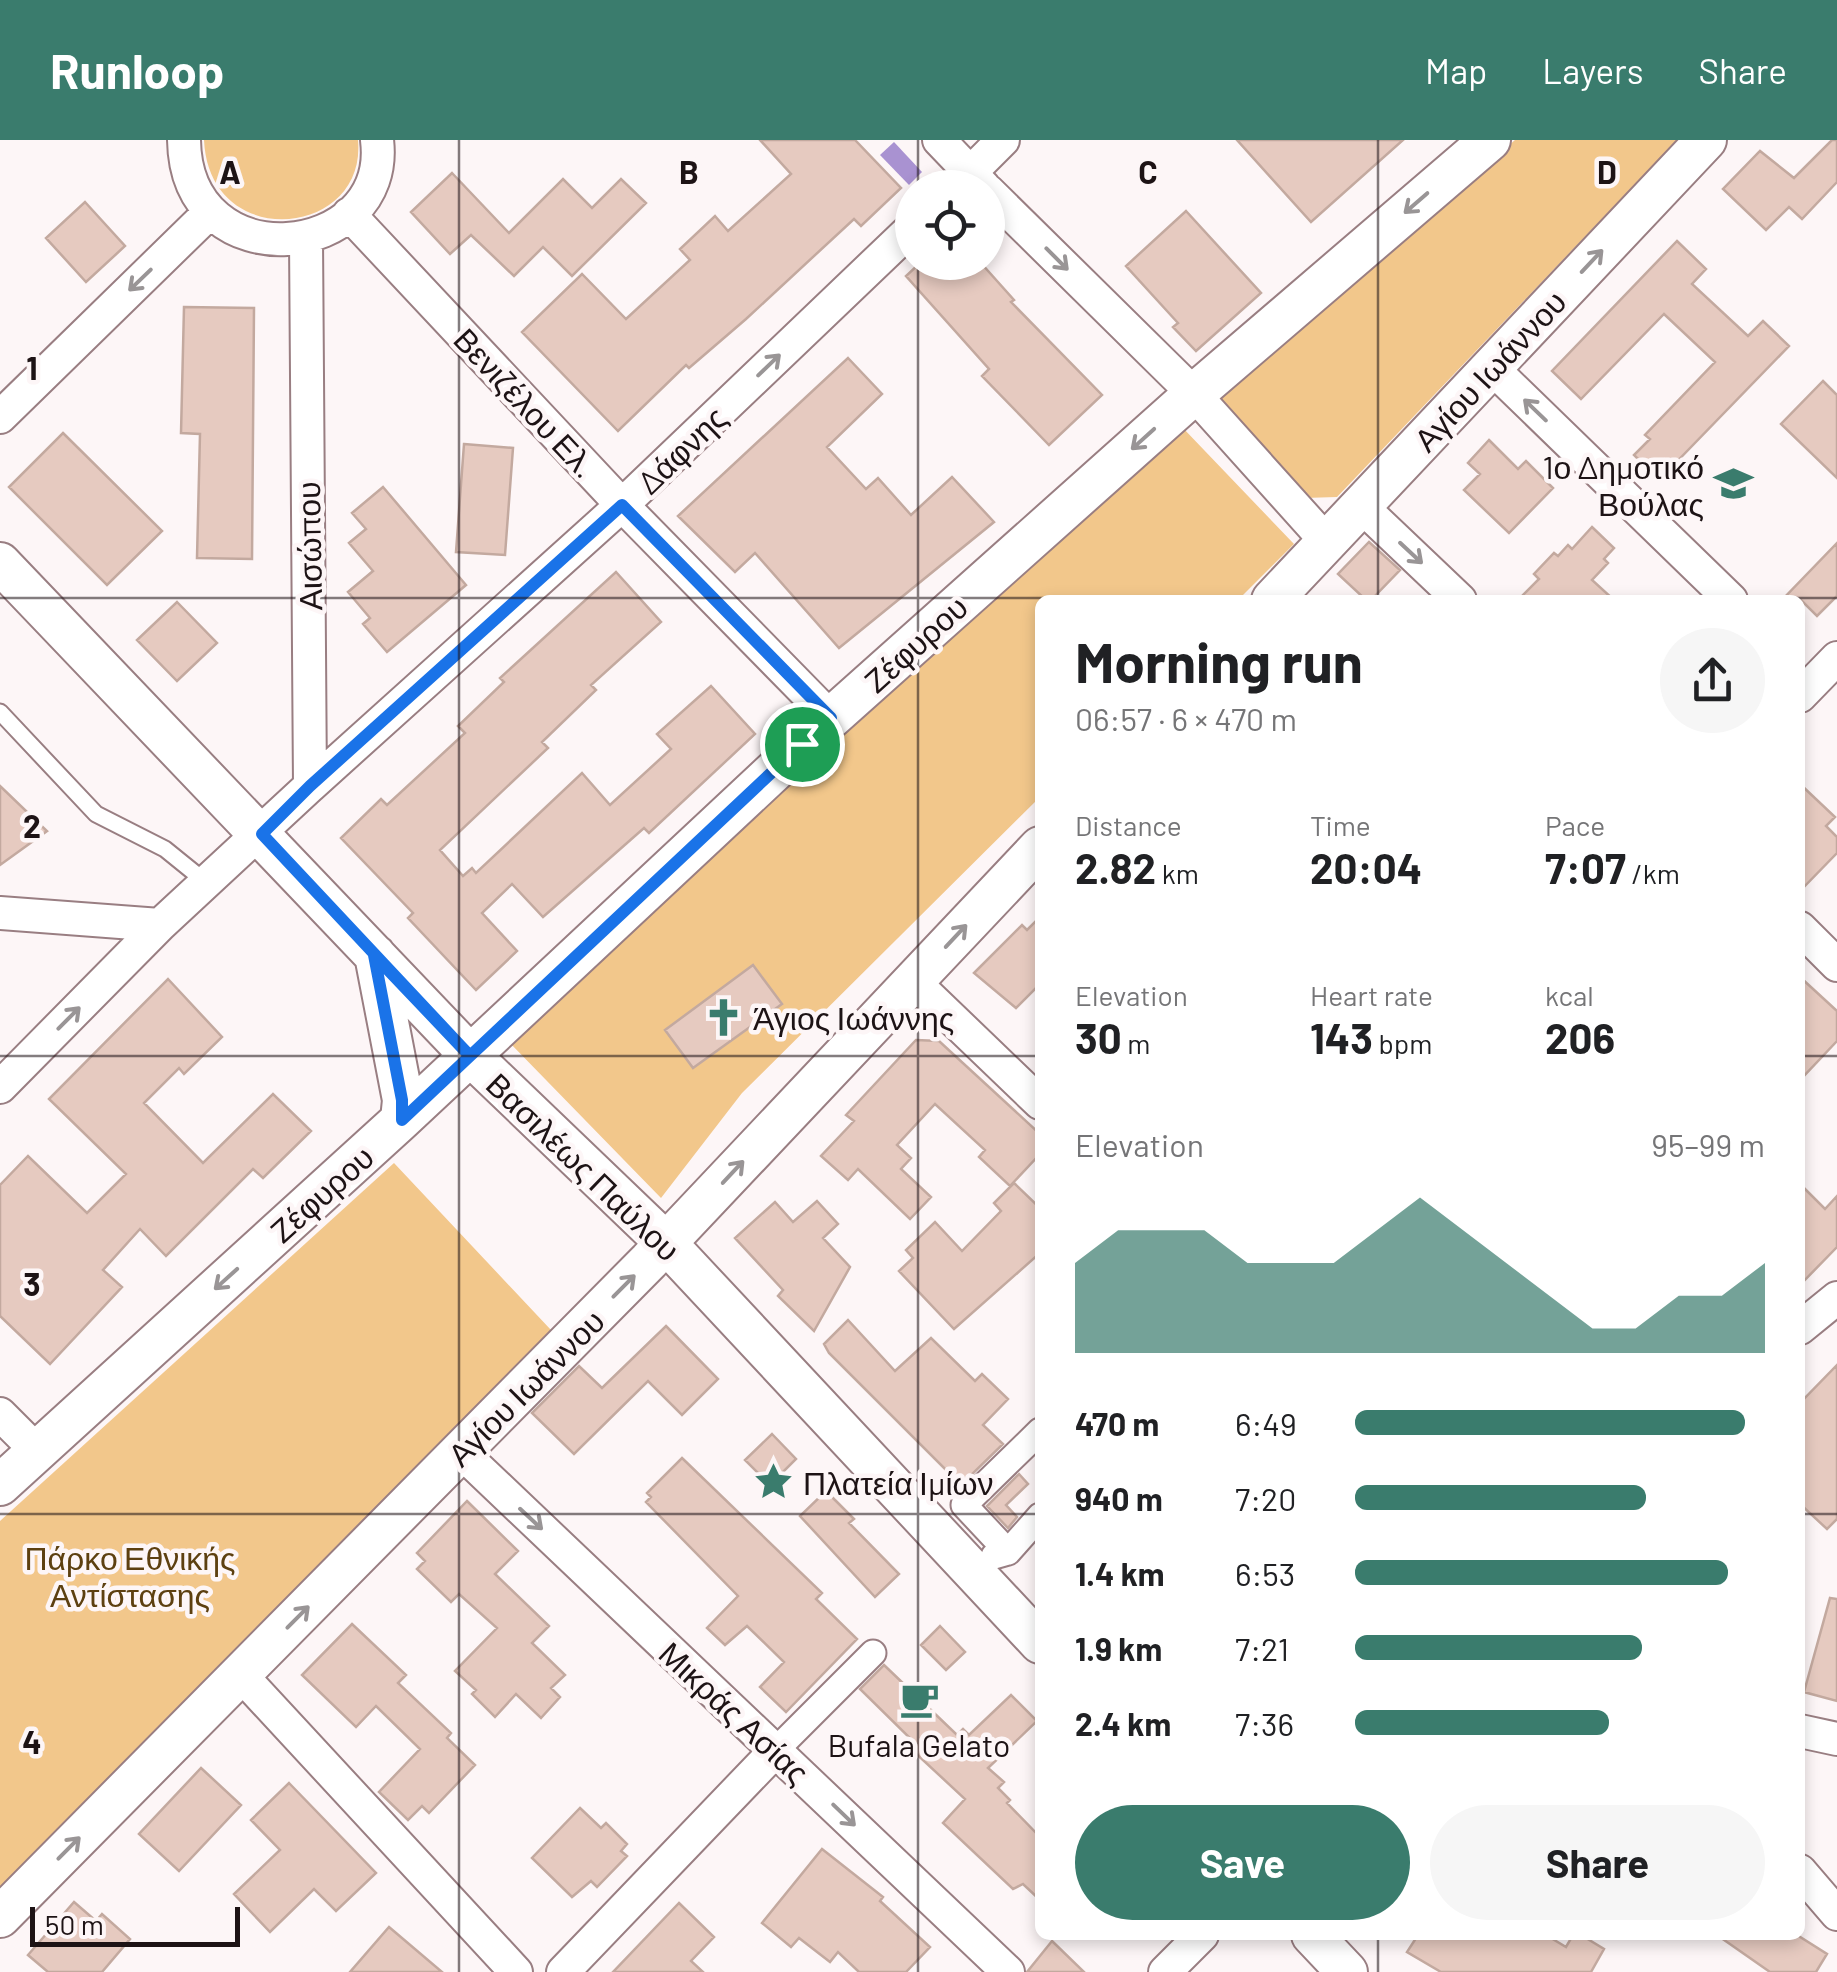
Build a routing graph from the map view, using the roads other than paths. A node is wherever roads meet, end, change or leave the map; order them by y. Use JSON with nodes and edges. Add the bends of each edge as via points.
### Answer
{"nodes":[{"id":1,"x":184,"y":140,"type":"edge"},
{"id":2,"x":376,"y":140,"type":"edge"},
{"id":3,"x":938,"y":140,"type":"edge"},
{"id":4,"x":1002,"y":140,"type":"edge"},
{"id":5,"x":1490,"y":140,"type":"edge"},
{"id":6,"x":1706,"y":140,"type":"edge"},
{"id":7,"x":962,"y":170,"type":"edge"},
{"id":8,"x":983,"y":170,"type":"edge"},
{"id":9,"x":210,"y":212,"type":"junction"},
{"id":10,"x":350,"y":214,"type":"junction"},
{"id":11,"x":1005,"y":214,"type":"edge"},
{"id":12,"x":306,"y":239,"type":"junction"},
{"id":13,"x":895,"y":244,"type":"edge"},
{"id":14,"x":1492,"y":368,"type":"junction"},
{"id":15,"x":1194,"y":394,"type":"junction"},
{"id":16,"x":0,"y":418,"type":"edge"},
{"id":17,"x":622,"y":505,"type":"junction"},
{"id":18,"x":1361,"y":506,"type":"junction"},
{"id":19,"x":1327,"y":542,"type":"junction"},
{"id":20,"x":0,"y":563,"type":"edge"},
{"id":21,"x":1277,"y":595,"type":"edge"},
{"id":22,"x":1455,"y":595,"type":"edge"},
{"id":23,"x":1726,"y":595,"type":"edge"},
{"id":24,"x":0,"y":712,"type":"edge"},
{"id":25,"x":831,"y":718,"type":"junction"},
{"id":26,"x":310,"y":786,"type":"junction"},
{"id":27,"x":262,"y":834,"type":"junction"},
{"id":28,"x":1035,"y":851,"type":"edge"},
{"id":29,"x":207,"y":883,"type":"junction"},
{"id":30,"x":0,"y":913,"type":"edge"},
{"id":31,"x":160,"y":925,"type":"junction"},
{"id":32,"x":1805,"y":933,"type":"edge"},
{"id":33,"x":374,"y":955,"type":"junction"},
{"id":34,"x":1837,"y":965,"type":"edge"},
{"id":35,"x":913,"y":981,"type":"junction"},
{"id":36,"x":470,"y":1056,"type":"junction"},
{"id":37,"x":0,"y":1087,"type":"edge"},
{"id":38,"x":1035,"y":1098,"type":"edge"},
{"id":39,"x":402,"y":1120,"type":"junction"},
{"id":40,"x":666,"y":1243,"type":"junction"},
{"id":41,"x":1837,"y":1298,"type":"edge"},
{"id":42,"x":1805,"y":1324,"type":"edge"},
{"id":43,"x":0,"y":1414,"type":"edge"},
{"id":44,"x":1035,"y":1436,"type":"edge"},
{"id":45,"x":37,"y":1451,"type":"junction"},
{"id":46,"x":460,"y":1452,"type":"junction"},
{"id":47,"x":0,"y":1485,"type":"edge"},
{"id":48,"x":1035,"y":1522,"type":"edge"},
{"id":49,"x":1008,"y":1552,"type":"junction"},
{"id":50,"x":964,"y":1563,"type":"junction"},
{"id":51,"x":1035,"y":1639,"type":"edge"},
{"id":52,"x":874,"y":1653,"type":"dead end"},
{"id":53,"x":241,"y":1675,"type":"junction"},
{"id":54,"x":1805,"y":1732,"type":"edge"},
{"id":55,"x":1837,"y":1740,"type":"edge"},
{"id":56,"x":776,"y":1750,"type":"junction"},
{"id":57,"x":1805,"y":1877,"type":"edge"},
{"id":58,"x":1837,"y":1914,"type":"edge"},
{"id":59,"x":0,"y":1917,"type":"edge"},
{"id":60,"x":1197,"y":1940,"type":"edge"},
{"id":61,"x":1317,"y":1940,"type":"edge"},
{"id":62,"x":516,"y":1972,"type":"edge"},
{"id":63,"x":563,"y":1972,"type":"edge"},
{"id":64,"x":1008,"y":1972,"type":"edge"},
{"id":65,"x":1165,"y":1972,"type":"edge"},
{"id":66,"x":1347,"y":1972,"type":"edge"}],
"edges":[{"from":1,"to":9,"type":"street","via":[[193,188]]},
{"from":2,"to":10,"type":"street","via":[[370,185]]},
{"from":3,"to":7,"type":"street"},
{"from":4,"to":8,"type":"street"},
{"from":5,"to":15,"type":"street","name":"Ζέφυρου","one_way":true},
{"from":14,"to":6,"type":"street","name":"Αγίου Ιωάννου","one_way":true},
{"from":9,"to":12,"type":"street","via":[[254,239]]},
{"from":9,"to":16,"type":"street","one_way":true},
{"from":10,"to":12,"type":"street"},
{"from":10,"to":17,"type":"street","name":"Βενιζέλου Ελ."},
{"from":11,"to":15,"type":"street","one_way":true},
{"from":12,"to":26,"type":"street","name":"Αισώπου"},
{"from":17,"to":13,"type":"street","name":"Δάφνης","one_way":true},
{"from":14,"to":18,"type":"street","name":"Αγίου Ιωάννου"},
{"from":23,"to":14,"type":"street","one_way":true},
{"from":15,"to":19,"type":"street"},
{"from":15,"to":25,"type":"street","name":"Ζέφυρου","one_way":true},
{"from":17,"to":25,"type":"street","name":"Βενιζέλου Ελ."},
{"from":17,"to":26,"type":"street","name":"Δάφνης"},
{"from":18,"to":19,"type":"street","name":"Αγίου Ιωάννου"},
{"from":18,"to":22,"type":"street","one_way":true},
{"from":19,"to":21,"type":"street","name":"Αγίου Ιωάννου"},
{"from":20,"to":27,"type":"street","name":"Βασιλέως Παύλου"},
{"from":24,"to":29,"type":"lane","via":[[96,814],[165,849]]},
{"from":25,"to":36,"type":"street","name":"Ζέφυρου"},
{"from":26,"to":27,"type":"street"},
{"from":27,"to":29,"type":"street"},
{"from":27,"to":33,"type":"street","name":"Βασιλέως Παύλου"},
{"from":35,"to":28,"type":"street","name":"Αγίου Ιωάννου","one_way":true},
{"from":29,"to":31,"type":"street"},
{"from":30,"to":31,"type":"street"},
{"from":37,"to":31,"type":"street","one_way":true},
{"from":32,"to":34,"type":"street"},
{"from":33,"to":36,"type":"street","name":"Βασιλέως Παύλου"},
{"from":33,"to":39,"type":"street"},
{"from":35,"to":38,"type":"street"},
{"from":40,"to":35,"type":"street","name":"Αγίου Ιωάννου","one_way":true},
{"from":36,"to":39,"type":"street","name":"Ζέφυρου"},
{"from":36,"to":40,"type":"street","name":"Βασιλέως Παύλου"},
{"from":39,"to":45,"type":"street","name":"Ζέφυρου","one_way":true},
{"from":46,"to":40,"type":"street","name":"Αγίου Ιωάννου","one_way":true},
{"from":40,"to":50,"type":"street","name":"Βασιλέως Παύλου"},
{"from":41,"to":42,"type":"street"},
{"from":43,"to":45,"type":"street"},
{"from":44,"to":49,"type":"street","via":[[964,1506]]},
{"from":45,"to":47,"type":"street","name":"Ζέφυρου"},
{"from":53,"to":46,"type":"street","name":"Αγίου Ιωάννου","one_way":true},
{"from":46,"to":56,"type":"street","name":"Μικράς Ασίας","one_way":true},
{"from":48,"to":49,"type":"street"},
{"from":49,"to":50,"type":"street"},
{"from":50,"to":51,"type":"street","name":"Βασιλέως Παύλου"},
{"from":52,"to":56,"type":"street"},
{"from":59,"to":53,"type":"street","name":"Αγίου Ιωάννου","one_way":true},
{"from":53,"to":62,"type":"street"},
{"from":54,"to":55,"type":"street"},
{"from":56,"to":63,"type":"street"},
{"from":56,"to":64,"type":"street","name":"Μικράς Ασίας","one_way":true},
{"from":57,"to":58,"type":"street"},
{"from":60,"to":65,"type":"street"},
{"from":61,"to":66,"type":"street"}]}
